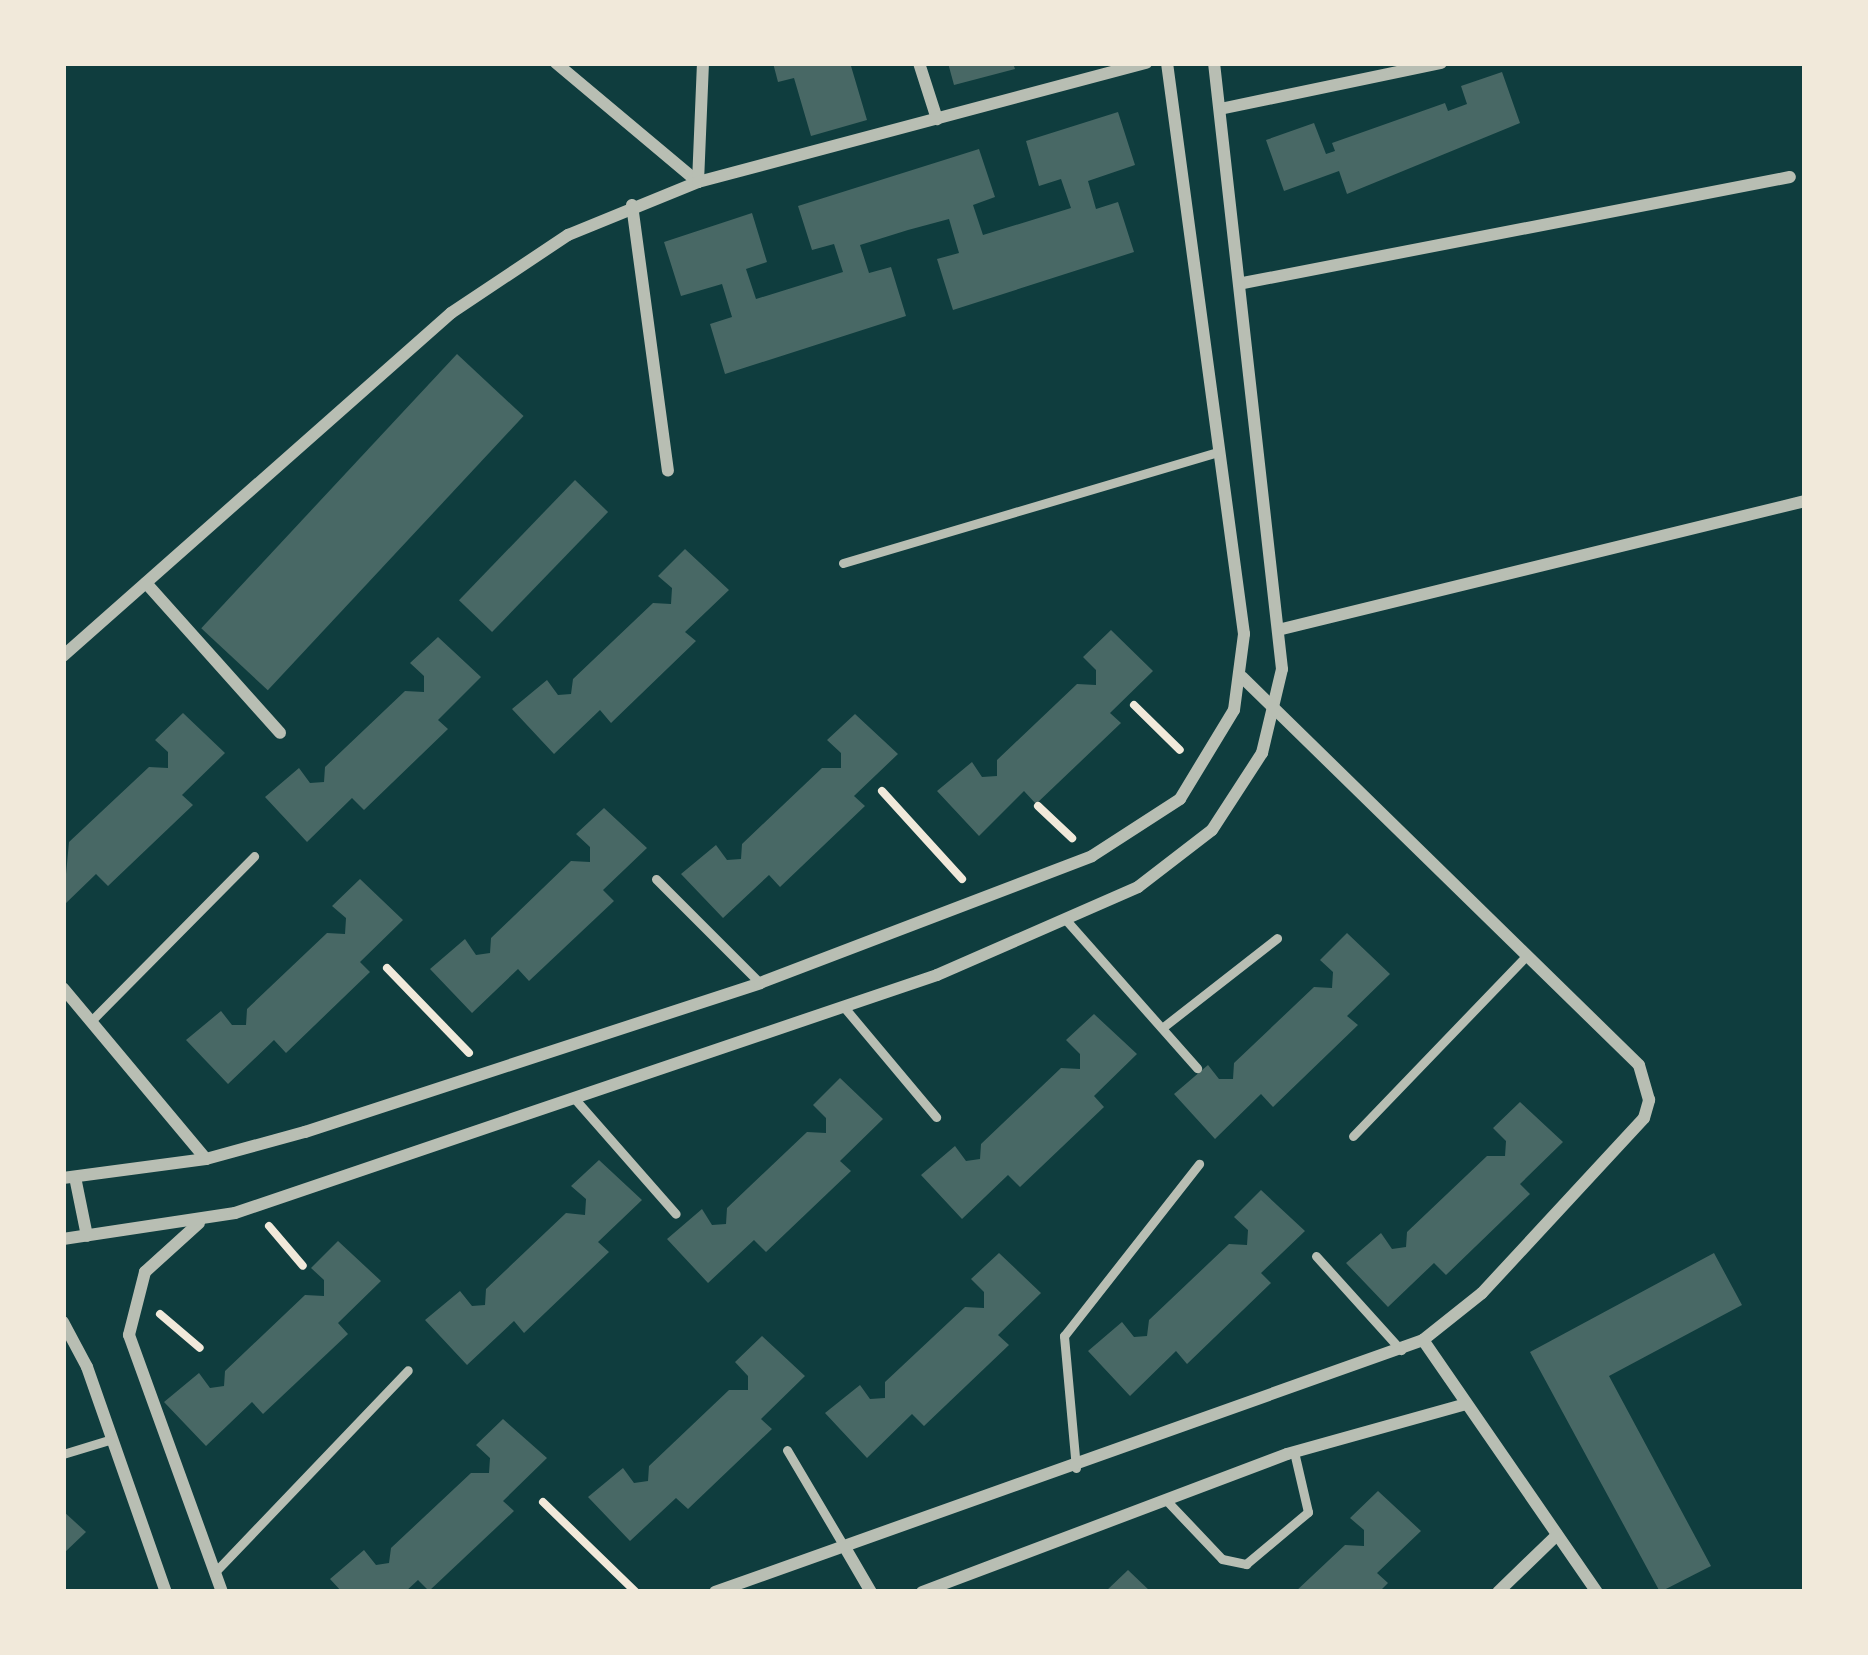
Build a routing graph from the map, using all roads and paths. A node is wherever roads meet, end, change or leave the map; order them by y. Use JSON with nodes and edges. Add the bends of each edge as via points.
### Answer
{"nodes":[{"id":1,"x":556,"y":63,"type":"edge"},
{"id":2,"x":703,"y":63,"type":"edge"},
{"id":3,"x":919,"y":63,"type":"edge"},
{"id":4,"x":1146,"y":63,"type":"edge"},
{"id":5,"x":1167,"y":63,"type":"edge"},
{"id":6,"x":1214,"y":63,"type":"edge"},
{"id":7,"x":1441,"y":63,"type":"edge"},
{"id":8,"x":1398,"y":69,"type":"edge"},
{"id":9,"x":1220,"y":109,"type":"junction"},
{"id":10,"x":937,"y":119,"type":"junction"},
{"id":11,"x":1790,"y":176,"type":"dead end"},
{"id":12,"x":698,"y":182,"type":"junction"},
{"id":13,"x":632,"y":206,"type":"junction"},
{"id":14,"x":1243,"y":283,"type":"junction"},
{"id":15,"x":1220,"y":452,"type":"junction"},
{"id":16,"x":668,"y":471,"type":"dead end"},
{"id":17,"x":1805,"y":501,"type":"edge"},
{"id":18,"x":843,"y":563,"type":"dead end"},
{"id":19,"x":146,"y":583,"type":"junction"},
{"id":20,"x":1282,"y":629,"type":"junction"},
{"id":21,"x":63,"y":656,"type":"edge"},
{"id":22,"x":1241,"y":677,"type":"junction"},
{"id":23,"x":1134,"y":705,"type":"dead end"},
{"id":24,"x":1276,"y":708,"type":"junction"},
{"id":25,"x":280,"y":733,"type":"dead end"},
{"id":26,"x":1203,"y":772,"type":"junction"},
{"id":27,"x":882,"y":791,"type":"dead end"},
{"id":28,"x":1038,"y":806,"type":"dead end"},
{"id":29,"x":254,"y":856,"type":"dead end"},
{"id":30,"x":1092,"y":856,"type":"junction"},
{"id":31,"x":656,"y":879,"type":"dead end"},
{"id":32,"x":982,"y":902,"type":"junction"},
{"id":33,"x":1066,"y":920,"type":"junction"},
{"id":34,"x":1277,"y":938,"type":"dead end"},
{"id":35,"x":1527,"y":955,"type":"junction"},
{"id":36,"x":387,"y":968,"type":"dead end"},
{"id":37,"x":760,"y":983,"type":"junction"},
{"id":38,"x":63,"y":988,"type":"edge"},
{"id":39,"x":843,"y":1006,"type":"junction"},
{"id":40,"x":91,"y":1021,"type":"junction"},
{"id":41,"x":1162,"y":1028,"type":"junction"},
{"id":42,"x":1197,"y":1068,"type":"dead end"},
{"id":43,"x":488,"y":1073,"type":"junction"},
{"id":44,"x":574,"y":1098,"type":"junction"},
{"id":45,"x":936,"y":1117,"type":"dead end"},
{"id":46,"x":1353,"y":1136,"type":"dead end"},
{"id":47,"x":206,"y":1159,"type":"junction"},
{"id":48,"x":1199,"y":1164,"type":"dead end"},
{"id":49,"x":69,"y":1178,"type":"edge"},
{"id":50,"x":252,"y":1207,"type":"junction"},
{"id":51,"x":676,"y":1214,"type":"dead end"},
{"id":52,"x":199,"y":1223,"type":"junction"},
{"id":53,"x":87,"y":1236,"type":"junction"},
{"id":54,"x":63,"y":1239,"type":"edge"},
{"id":55,"x":1316,"y":1256,"type":"dead end"},
{"id":56,"x":303,"y":1266,"type":"dead end"},
{"id":57,"x":134,"y":1292,"type":"junction"},
{"id":58,"x":63,"y":1322,"type":"edge"},
{"id":59,"x":1423,"y":1340,"type":"junction"},
{"id":60,"x":200,"y":1348,"type":"dead end"},
{"id":61,"x":1402,"y":1351,"type":"junction"},
{"id":62,"x":408,"y":1370,"type":"dead end"},
{"id":63,"x":1466,"y":1404,"type":"junction"},
{"id":64,"x":112,"y":1438,"type":"junction"},
{"id":65,"x":787,"y":1450,"type":"dead end"},
{"id":66,"x":1294,"y":1452,"type":"junction"},
{"id":67,"x":63,"y":1454,"type":"edge"},
{"id":68,"x":1076,"y":1468,"type":"junction"},
{"id":69,"x":1166,"y":1500,"type":"junction"},
{"id":70,"x":543,"y":1502,"type":"dead end"},
{"id":71,"x":1557,"y":1534,"type":"junction"},
{"id":72,"x":847,"y":1551,"type":"junction"},
{"id":73,"x":215,"y":1572,"type":"junction"},
{"id":74,"x":166,"y":1592,"type":"edge"},
{"id":75,"x":222,"y":1592,"type":"edge"},
{"id":76,"x":636,"y":1592,"type":"edge"},
{"id":77,"x":715,"y":1592,"type":"edge"},
{"id":78,"x":871,"y":1592,"type":"edge"},
{"id":79,"x":922,"y":1592,"type":"edge"},
{"id":80,"x":1498,"y":1592,"type":"edge"},
{"id":81,"x":1597,"y":1592,"type":"edge"}],
"edges":[{"from":1,"to":12,"type":"street"},
{"from":2,"to":12,"type":"street"},
{"from":3,"to":10,"type":"street"},
{"from":4,"to":10,"type":"street"},
{"from":5,"to":15,"type":"street"},
{"from":6,"to":9,"type":"street"},
{"from":7,"to":8,"type":"street"},
{"from":8,"to":9,"type":"street"},
{"from":9,"to":14,"type":"street"},
{"from":10,"to":12,"type":"street"},
{"from":11,"to":14,"type":"street"},
{"from":12,"to":13,"type":"street"},
{"from":13,"to":16,"type":"street"},
{"from":13,"to":19,"type":"street","via":[[568,235],[451,313]]},
{"from":14,"to":20,"type":"street"},
{"from":15,"to":18,"type":"lane"},
{"from":15,"to":22,"type":"street","via":[[1244,634]]},
{"from":17,"to":20,"type":"street"},
{"from":19,"to":21,"type":"street"},
{"from":19,"to":25,"type":"street"},
{"from":20,"to":24,"type":"street"},
{"from":22,"to":24,"type":"street"},
{"from":22,"to":26,"type":"street"},
{"from":23,"to":26,"type":"path"},
{"from":24,"to":33,"type":"street","via":[[1240,794],[1212,830],[1138,887]]},
{"from":24,"to":35,"type":"street"},
{"from":26,"to":30,"type":"street","via":[[1153,823]]},
{"from":27,"to":32,"type":"path"},
{"from":28,"to":30,"type":"path"},
{"from":29,"to":40,"type":"lane"},
{"from":30,"to":32,"type":"street"},
{"from":31,"to":37,"type":"lane"},
{"from":32,"to":37,"type":"street"},
{"from":33,"to":39,"type":"street"},
{"from":33,"to":41,"type":"lane"},
{"from":34,"to":41,"type":"lane"},
{"from":35,"to":46,"type":"lane"},
{"from":35,"to":59,"type":"street","via":[[1639,1065],[1647,1082],[1645,1118],[1482,1293]]},
{"from":36,"to":43,"type":"path"},
{"from":37,"to":43,"type":"street"},
{"from":38,"to":40,"type":"street"},
{"from":39,"to":44,"type":"street"},
{"from":39,"to":45,"type":"lane"},
{"from":40,"to":47,"type":"street"},
{"from":41,"to":42,"type":"lane"},
{"from":43,"to":47,"type":"street"},
{"from":44,"to":50,"type":"street"},
{"from":44,"to":51,"type":"lane"},
{"from":47,"to":49,"type":"street"},
{"from":48,"to":68,"type":"lane","via":[[1064,1336]]},
{"from":49,"to":53,"type":"street"},
{"from":50,"to":52,"type":"street"},
{"from":50,"to":56,"type":"path"},
{"from":52,"to":53,"type":"street"},
{"from":52,"to":57,"type":"street"},
{"from":53,"to":54,"type":"street"},
{"from":55,"to":61,"type":"lane"},
{"from":57,"to":60,"type":"path"},
{"from":57,"to":73,"type":"street","via":[[134,1357]]},
{"from":58,"to":64,"type":"street"},
{"from":59,"to":61,"type":"street"},
{"from":59,"to":63,"type":"street"},
{"from":61,"to":68,"type":"street"},
{"from":62,"to":73,"type":"lane"},
{"from":63,"to":66,"type":"street"},
{"from":63,"to":71,"type":"street"},
{"from":64,"to":67,"type":"lane"},
{"from":64,"to":74,"type":"street"},
{"from":65,"to":72,"type":"lane"},
{"from":66,"to":69,"type":"street"},
{"from":66,"to":69,"type":"lane","via":[[1308,1512],[1246,1564],[1222,1559]]},
{"from":68,"to":72,"type":"street"},
{"from":69,"to":79,"type":"street"},
{"from":70,"to":76,"type":"path"},
{"from":71,"to":80,"type":"street"},
{"from":71,"to":81,"type":"street"},
{"from":72,"to":77,"type":"street"},
{"from":72,"to":78,"type":"street"},
{"from":73,"to":75,"type":"street"}]}
